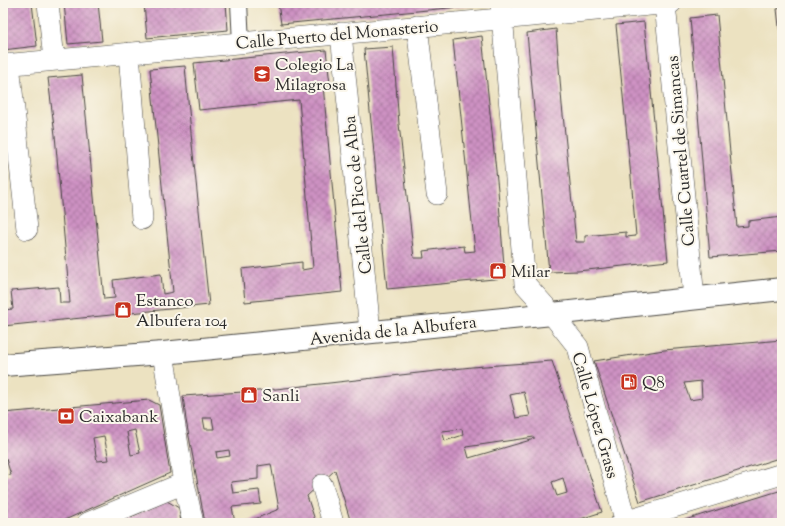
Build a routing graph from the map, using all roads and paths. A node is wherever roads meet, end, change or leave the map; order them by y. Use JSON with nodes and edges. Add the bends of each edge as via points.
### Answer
{"nodes":[{"id":1,"x":48,"y":3,"type":"edge"},
{"id":2,"x":239,"y":3,"type":"edge"},
{"id":3,"x":671,"y":3,"type":"edge"},
{"id":4,"x":666,"y":4,"type":"edge"},
{"id":5,"x":501,"y":11,"type":"edge"},
{"id":6,"x":417,"y":26,"type":"junction"},
{"id":7,"x":341,"y":33,"type":"junction"},
{"id":8,"x":241,"y":43,"type":"junction"},
{"id":9,"x":129,"y":53,"type":"junction"},
{"id":10,"x":54,"y":60,"type":"junction"},
{"id":11,"x":6,"y":64,"type":"edge"},
{"id":12,"x":437,"y":194,"type":"dead end"},
{"id":13,"x":142,"y":219,"type":"dead end"},
{"id":14,"x":27,"y":229,"type":"dead end"},
{"id":15,"x":782,"y":289,"type":"edge"},
{"id":16,"x":694,"y":298,"type":"junction"},
{"id":17,"x":552,"y":314,"type":"junction"},
{"id":18,"x":370,"y":332,"type":"junction"},
{"id":19,"x":163,"y":353,"type":"junction"},
{"id":20,"x":3,"y":365,"type":"edge"},
{"id":21,"x":782,"y":474,"type":"edge"},
{"id":22,"x":184,"y":483,"type":"junction"},
{"id":23,"x":322,"y":485,"type":"dead end"},
{"id":24,"x":624,"y":522,"type":"edge"},
{"id":25,"x":88,"y":523,"type":"edge"},
{"id":26,"x":193,"y":523,"type":"edge"},
{"id":27,"x":333,"y":523,"type":"edge"}],
"edges":[{"from":1,"to":10,"type":"street"},
{"from":2,"to":8,"type":"street"},
{"from":3,"to":4,"type":"street","name":"Calle Puerto del Monasterio"},
{"from":4,"to":5,"type":"street","name":"Calle Puerto del Monasterio"},
{"from":4,"to":16,"type":"street","name":"Calle Cuartel de Simancas"},
{"from":5,"to":6,"type":"street","name":"Calle Puerto del Monasterio"},
{"from":5,"to":17,"type":"street","name":"Calle López Grass","via":[[525,284]]},
{"from":6,"to":7,"type":"street","name":"Calle Puerto del Monasterio"},
{"from":6,"to":12,"type":"street"},
{"from":7,"to":8,"type":"street","name":"Calle Puerto del Monasterio"},
{"from":7,"to":18,"type":"street","name":"Calle del Pico de Alba"},
{"from":8,"to":9,"type":"street","name":"Calle Puerto del Monasterio"},
{"from":9,"to":10,"type":"street","name":"Calle Puerto del Monasterio"},
{"from":9,"to":13,"type":"street"},
{"from":10,"to":11,"type":"street","name":"Calle Puerto del Monasterio"},
{"from":11,"to":14,"type":"street"},
{"from":15,"to":16,"type":"main road","name":"Avenida de la Albufera"},
{"from":16,"to":17,"type":"main road","name":"Avenida de la Albufera"},
{"from":17,"to":18,"type":"main road","name":"Avenida de la Albufera"},
{"from":17,"to":24,"type":"street","name":"Calle López Grass","via":[[578,347]]},
{"from":18,"to":19,"type":"main road","name":"Avenida de la Albufera"},
{"from":19,"to":20,"type":"main road","name":"Avenida de la Albufera"},
{"from":19,"to":22,"type":"street"},
{"from":21,"to":24,"type":"street"},
{"from":22,"to":25,"type":"street"},
{"from":22,"to":26,"type":"street"},
{"from":23,"to":27,"type":"street"}]}
